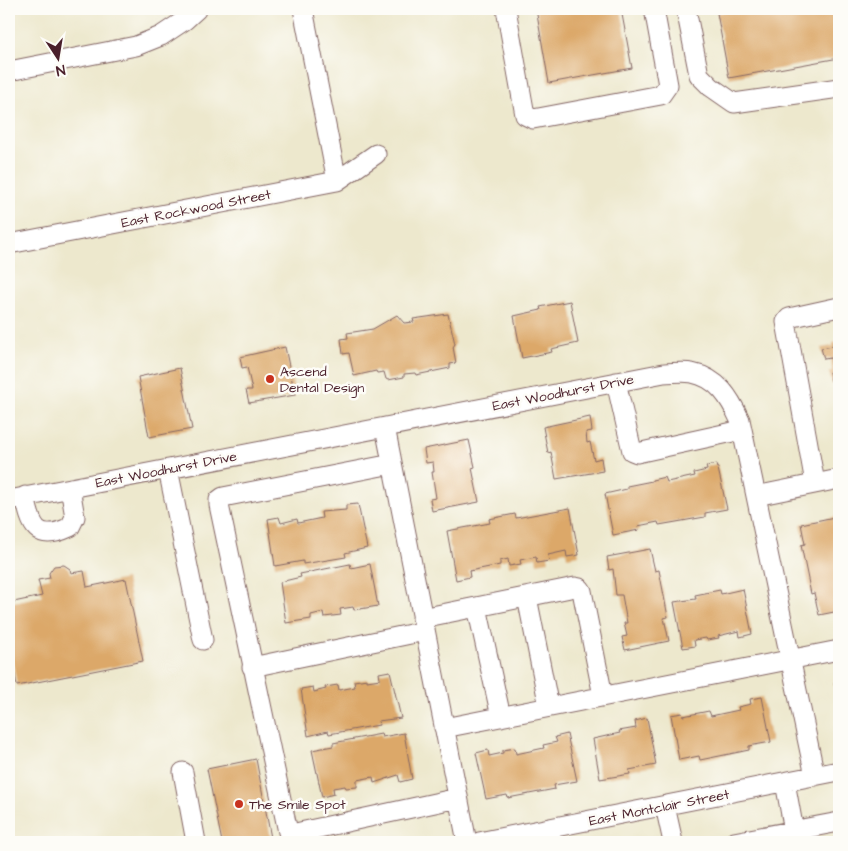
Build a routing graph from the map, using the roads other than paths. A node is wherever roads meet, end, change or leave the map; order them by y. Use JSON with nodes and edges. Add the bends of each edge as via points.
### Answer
{"nodes":[{"id":1,"x":196,"y":9,"type":"edge"},
{"id":2,"x":303,"y":9,"type":"edge"},
{"id":3,"x":506,"y":9,"type":"edge"},
{"id":4,"x":654,"y":9,"type":"edge"},
{"id":5,"x":686,"y":9,"type":"edge"},
{"id":6,"x":9,"y":71,"type":"edge"},
{"id":7,"x":839,"y":88,"type":"edge"},
{"id":8,"x":376,"y":154,"type":"dead end"},
{"id":9,"x":337,"y":181,"type":"junction"},
{"id":10,"x":9,"y":244,"type":"edge"},
{"id":11,"x":839,"y":307,"type":"edge"},
{"id":12,"x":616,"y":382,"type":"junction"},
{"id":13,"x":385,"y":427,"type":"junction"},
{"id":14,"x":742,"y":430,"type":"junction"},
{"id":15,"x":392,"y":464,"type":"junction"},
{"id":16,"x":168,"y":469,"type":"junction"},
{"id":17,"x":839,"y":479,"type":"edge"},
{"id":18,"x":816,"y":483,"type":"junction"},
{"id":19,"x":70,"y":488,"type":"junction"},
{"id":20,"x":756,"y":496,"type":"junction"},
{"id":21,"x":17,"y":498,"type":"edge"},
{"id":22,"x":527,"y":597,"type":"junction"},
{"id":23,"x":477,"y":607,"type":"junction"},
{"id":24,"x":424,"y":625,"type":"junction"},
{"id":25,"x":202,"y":640,"type":"dead end"},
{"id":26,"x":839,"y":650,"type":"edge"},
{"id":27,"x":791,"y":659,"type":"junction"},
{"id":28,"x":252,"y":667,"type":"junction"},
{"id":29,"x":603,"y":696,"type":"junction"},
{"id":30,"x":550,"y":707,"type":"junction"},
{"id":31,"x":501,"y":716,"type":"junction"},
{"id":32,"x":444,"y":728,"type":"junction"},
{"id":33,"x":839,"y":771,"type":"edge"},
{"id":34,"x":183,"y":772,"type":"dead end"},
{"id":35,"x":815,"y":776,"type":"junction"},
{"id":36,"x":785,"y":782,"type":"junction"},
{"id":37,"x":458,"y":798,"type":"junction"},
{"id":38,"x":665,"y":806,"type":"junction"},
{"id":39,"x":839,"y":822,"type":"edge"},
{"id":40,"x":795,"y":837,"type":"edge"},
{"id":41,"x":515,"y":839,"type":"edge"},
{"id":42,"x":196,"y":842,"type":"edge"},
{"id":43,"x":467,"y":842,"type":"edge"},
{"id":44,"x":479,"y":842,"type":"edge"},
{"id":45,"x":673,"y":842,"type":"edge"},
{"id":46,"x":734,"y":842,"type":"edge"}],
"edges":[{"from":1,"to":6,"type":"street","via":[[167,32],[136,46]]},
{"from":2,"to":9,"type":"street"},
{"from":3,"to":4,"type":"street","via":[[525,115],[534,119],[661,95],[668,84]]},
{"from":5,"to":7,"type":"street","via":[[699,75],[734,102]]},
{"from":8,"to":9,"type":"street","name":"East Rockwood Street"},
{"from":9,"to":10,"type":"street","name":"East Rockwood Street"},
{"from":11,"to":18,"type":"street","via":[[789,318],[786,322]]},
{"from":12,"to":13,"type":"street","name":"East Woodhurst Drive"},
{"from":12,"to":14,"type":"street","name":"East Woodhurst Drive","via":[[664,373],[692,372],[716,382],[730,398]]},
{"from":12,"to":14,"type":"street","via":[[632,451]]},
{"from":13,"to":15,"type":"street"},
{"from":13,"to":16,"type":"street","name":"East Woodhurst Drive"},
{"from":14,"to":20,"type":"street","name":"East Woodhurst Drive"},
{"from":15,"to":24,"type":"street"},
{"from":15,"to":28,"type":"street","via":[[219,500]]},
{"from":16,"to":19,"type":"street","name":"East Woodhurst Drive"},
{"from":16,"to":25,"type":"street"},
{"from":17,"to":18,"type":"street"},
{"from":18,"to":20,"type":"street"},
{"from":19,"to":21,"type":"street","name":"East Woodhurst Drive"},
{"from":19,"to":21,"type":"street","via":[[75,517],[70,527],[57,533],[37,529]]},
{"from":20,"to":27,"type":"street","name":"East Woodhurst Drive"},
{"from":22,"to":23,"type":"street"},
{"from":22,"to":29,"type":"street","via":[[580,588]]},
{"from":22,"to":30,"type":"street"},
{"from":23,"to":24,"type":"street"},
{"from":23,"to":31,"type":"street"},
{"from":24,"to":28,"type":"street"},
{"from":24,"to":32,"type":"street"},
{"from":26,"to":27,"type":"street"},
{"from":27,"to":29,"type":"street"},
{"from":27,"to":35,"type":"street","name":"East Woodhurst Drive"},
{"from":28,"to":37,"type":"street","via":[[291,834]]},
{"from":29,"to":30,"type":"street"},
{"from":30,"to":31,"type":"street"},
{"from":31,"to":32,"type":"street"},
{"from":32,"to":37,"type":"street"},
{"from":33,"to":35,"type":"street","name":"East Montclair Street"},
{"from":34,"to":42,"type":"street"},
{"from":35,"to":36,"type":"street","name":"East Montclair Street"},
{"from":36,"to":38,"type":"street","name":"East Montclair Street"},
{"from":36,"to":40,"type":"street"},
{"from":37,"to":43,"type":"street"},
{"from":38,"to":41,"type":"street","name":"East Montclair Street"},
{"from":38,"to":45,"type":"street"},
{"from":39,"to":40,"type":"street"},
{"from":40,"to":46,"type":"street"},
{"from":41,"to":44,"type":"street","name":"East Montclair Street"}]}
